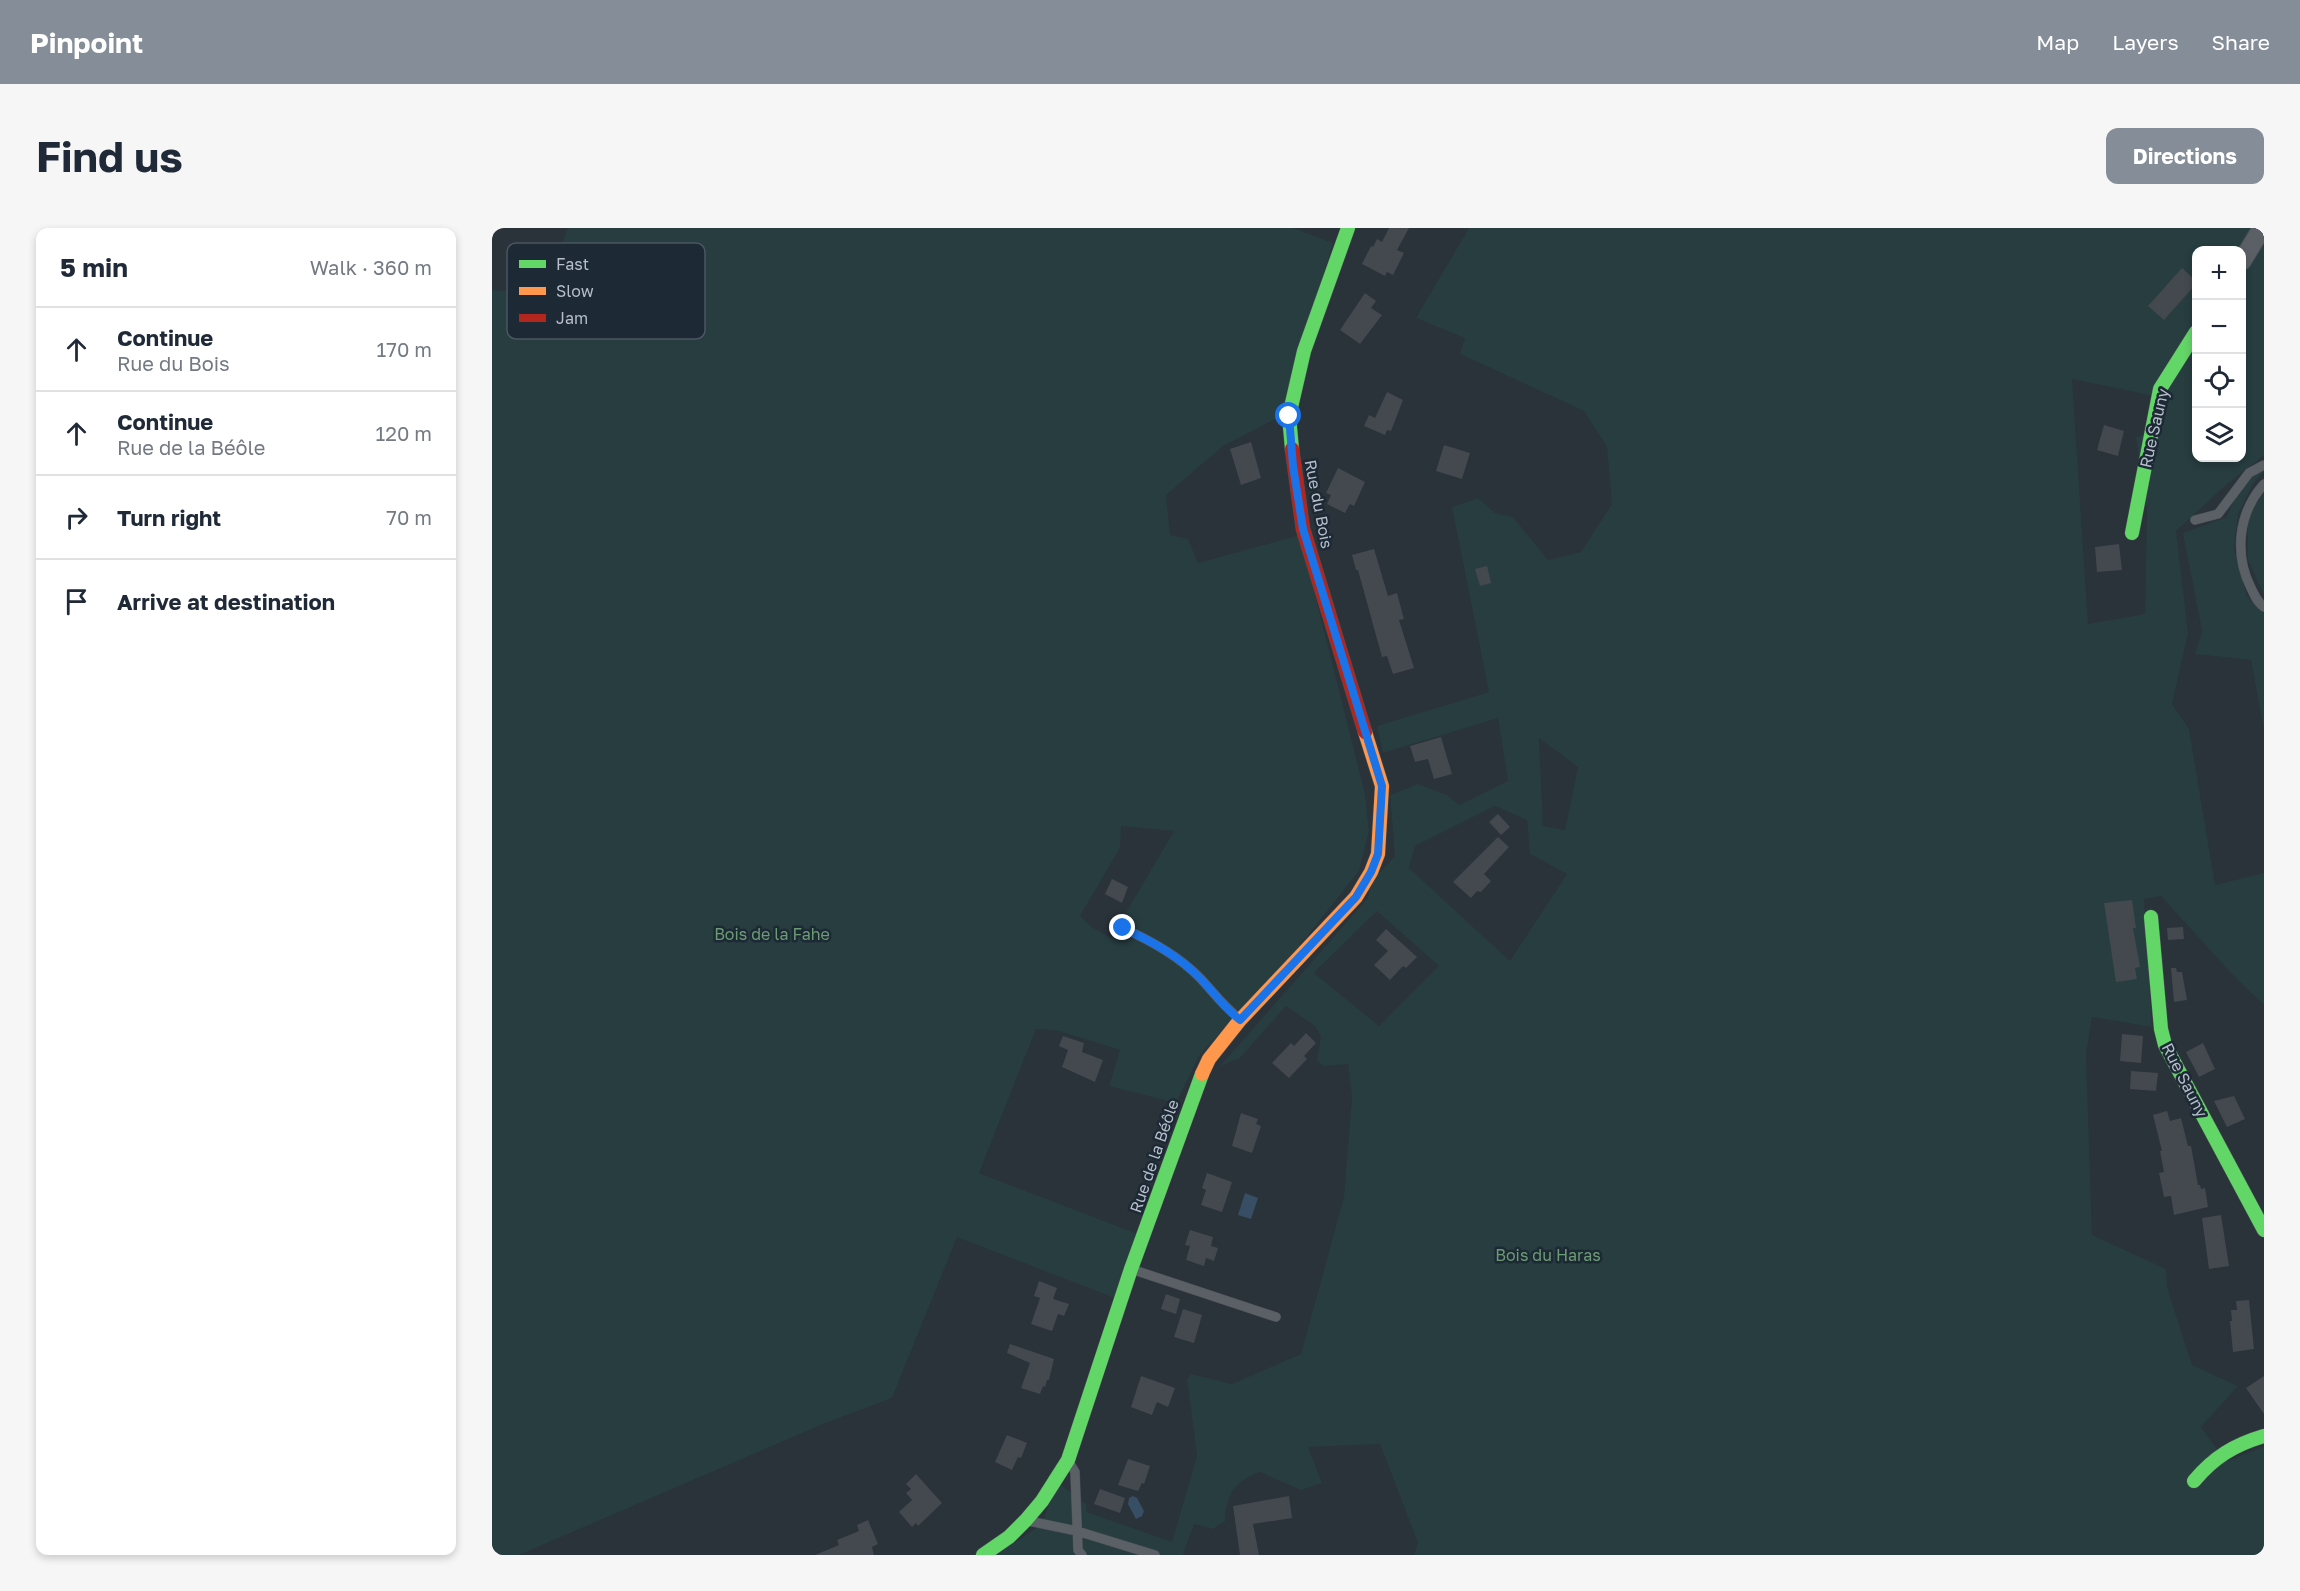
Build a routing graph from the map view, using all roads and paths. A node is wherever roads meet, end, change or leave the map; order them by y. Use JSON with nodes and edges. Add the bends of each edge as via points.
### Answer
{"nodes":[{"id":1,"x":1348,"y":228,"type":"edge"},
{"id":2,"x":2262,"y":228,"type":"edge"},
{"id":3,"x":2246,"y":253,"type":"edge"},
{"id":4,"x":2192,"y":338,"type":"edge"},
{"id":5,"x":2264,"y":465,"type":"edge"},
{"id":6,"x":2264,"y":484,"type":"edge"},
{"id":7,"x":2195,"y":520,"type":"dead end"},
{"id":8,"x":2132,"y":533,"type":"dead end"},
{"id":9,"x":2264,"y":607,"type":"edge"},
{"id":10,"x":1382,"y":786,"type":"joint"},
{"id":11,"x":2151,"y":917,"type":"dead end"},
{"id":12,"x":1123,"y":928,"type":"dead end"},
{"id":13,"x":1240,"y":1020,"type":"junction"},
{"id":14,"x":2264,"y":1230,"type":"edge"},
{"id":15,"x":1131,"y":1269,"type":"junction"},
{"id":16,"x":1276,"y":1317,"type":"dead end"},
{"id":17,"x":2264,"y":1436,"type":"edge"},
{"id":18,"x":1068,"y":1460,"type":"junction"},
{"id":19,"x":2194,"y":1481,"type":"dead end"},
{"id":20,"x":1026,"y":1520,"type":"junction"},
{"id":21,"x":1077,"y":1531,"type":"junction"},
{"id":22,"x":982,"y":1555,"type":"edge"},
{"id":23,"x":1082,"y":1555,"type":"edge"},
{"id":24,"x":1155,"y":1555,"type":"edge"}],
"edges":[{"from":1,"to":10,"type":"street","name":"Rue du Bois","via":[[1304,351],[1289,416],[1303,529]]},
{"from":2,"to":3,"type":"street"},
{"from":4,"to":8,"type":"street","name":"Rue Sauny","via":[[2160,389]]},
{"from":5,"to":7,"type":"lane","via":[[2249,473],[2218,514]]},
{"from":6,"to":9,"type":"lane","via":[[2246,512],[2240,542],[2243,573]]},
{"from":10,"to":13,"type":"street","name":"Rue de la Béôle","via":[[1378,854],[1356,897]]},
{"from":11,"to":14,"type":"street","name":"Rue Sauny","via":[[2165,1045]]},
{"from":12,"to":13,"type":"lane","via":[[1172,955]]},
{"from":13,"to":15,"type":"street","name":"Rue de la Béôle","via":[[1209,1059],[1195,1088]]},
{"from":15,"to":16,"type":"lane"},
{"from":15,"to":18,"type":"street","name":"Rue de la Béôle"},
{"from":17,"to":19,"type":"street","via":[[2236,1444],[2209,1462]]},
{"from":18,"to":20,"type":"street","name":"Rue de la Béôle"},
{"from":18,"to":21,"type":"lane","via":[[1075,1472]]},
{"from":20,"to":21,"type":"lane"},
{"from":20,"to":22,"type":"street","name":"Rue de la Béôle"},
{"from":21,"to":23,"type":"lane"},
{"from":21,"to":24,"type":"lane"}]}
